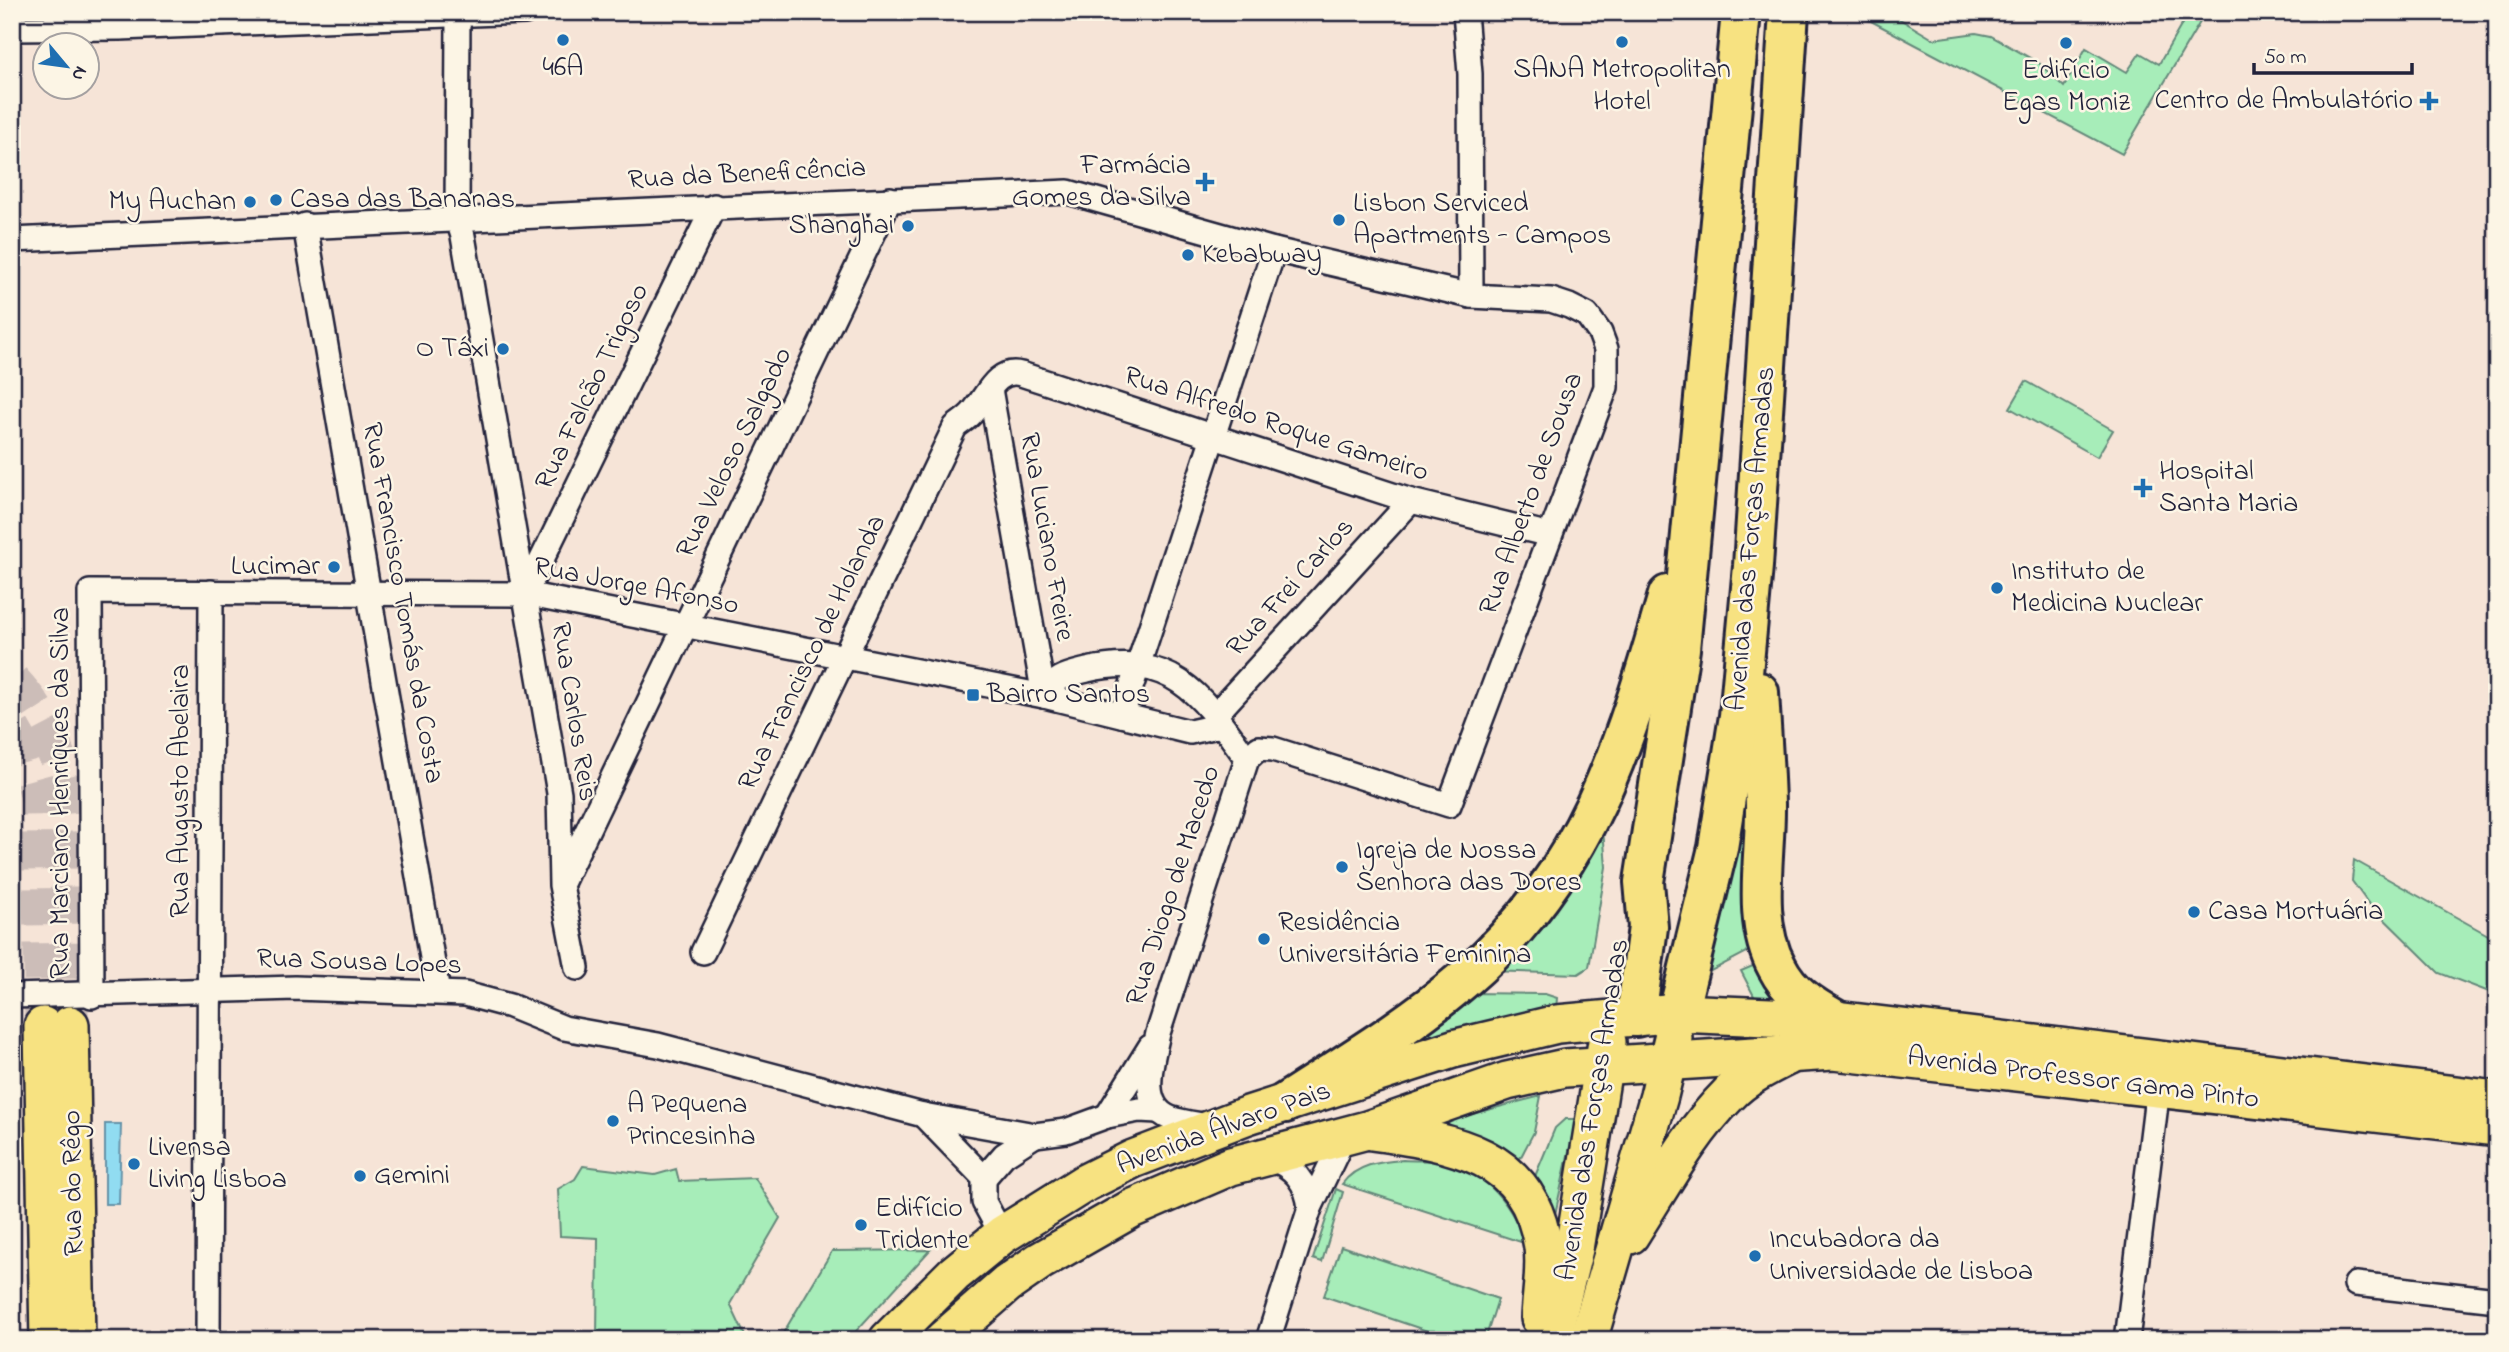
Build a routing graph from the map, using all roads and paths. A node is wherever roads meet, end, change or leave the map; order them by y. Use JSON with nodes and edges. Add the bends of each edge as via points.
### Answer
{"nodes":[{"id":1,"x":525,"y":12,"type":"edge"},
{"id":2,"x":1465,"y":12,"type":"edge"},
{"id":3,"x":1741,"y":12,"type":"edge"},
{"id":4,"x":1789,"y":12,"type":"edge"},
{"id":5,"x":458,"y":13,"type":"edge"},
{"id":6,"x":230,"y":18,"type":"edge"},
{"id":7,"x":12,"y":29,"type":"edge"},
{"id":8,"x":890,"y":198,"type":"junction"},
{"id":9,"x":714,"y":206,"type":"junction"},
{"id":10,"x":457,"y":217,"type":"junction"},
{"id":11,"x":305,"y":225,"type":"junction"},
{"id":12,"x":12,"y":240,"type":"edge"},
{"id":13,"x":1273,"y":250,"type":"junction"},
{"id":14,"x":1471,"y":296,"type":"junction"},
{"id":15,"x":990,"y":389,"type":"junction"},
{"id":16,"x":1213,"y":437,"type":"junction"},
{"id":17,"x":1696,"y":499,"type":"junction"},
{"id":18,"x":1411,"y":501,"type":"junction"},
{"id":19,"x":1550,"y":535,"type":"junction"},
{"id":20,"x":1753,"y":566,"type":"junction"},
{"id":21,"x":211,"y":592,"type":"junction"},
{"id":22,"x":367,"y":592,"type":"junction"},
{"id":23,"x":525,"y":594,"type":"junction"},
{"id":24,"x":685,"y":627,"type":"junction"},
{"id":25,"x":844,"y":657,"type":"junction"},
{"id":26,"x":1138,"y":666,"type":"junction"},
{"id":27,"x":1044,"y":696,"type":"junction"},
{"id":28,"x":1122,"y":715,"type":"junction"},
{"id":29,"x":1215,"y":715,"type":"junction"},
{"id":30,"x":1247,"y":759,"type":"junction"},
{"id":31,"x":561,"y":885,"type":"junction"},
{"id":32,"x":703,"y":952,"type":"dead end"},
{"id":33,"x":577,"y":968,"type":"dead end"},
{"id":34,"x":210,"y":990,"type":"junction"},
{"id":35,"x":438,"y":992,"type":"junction"},
{"id":36,"x":12,"y":996,"type":"edge"},
{"id":37,"x":92,"y":996,"type":"junction"},
{"id":38,"x":1678,"y":1013,"type":"junction"},
{"id":39,"x":1623,"y":1018,"type":"junction"},
{"id":40,"x":1836,"y":1020,"type":"junction"},
{"id":41,"x":1158,"y":1032,"type":"junction"},
{"id":42,"x":1795,"y":1052,"type":"junction"},
{"id":43,"x":1668,"y":1059,"type":"junction"},
{"id":44,"x":1603,"y":1064,"type":"junction"},
{"id":45,"x":2158,"y":1088,"type":"junction"},
{"id":46,"x":2497,"y":1100,"type":"edge"},
{"id":47,"x":1285,"y":1103,"type":"junction"},
{"id":48,"x":1158,"y":1111,"type":"junction"},
{"id":49,"x":923,"y":1115,"type":"junction"},
{"id":50,"x":1107,"y":1116,"type":"junction"},
{"id":51,"x":2497,"y":1127,"type":"edge"},
{"id":52,"x":1214,"y":1128,"type":"junction"},
{"id":53,"x":1356,"y":1133,"type":"junction"},
{"id":54,"x":1034,"y":1135,"type":"junction"},
{"id":55,"x":1268,"y":1157,"type":"junction"},
{"id":56,"x":984,"y":1178,"type":"junction"},
{"id":57,"x":1311,"y":1208,"type":"junction"},
{"id":58,"x":1002,"y":1235,"type":"junction"},
{"id":59,"x":1040,"y":1261,"type":"junction"},
{"id":60,"x":1610,"y":1266,"type":"junction"},
{"id":61,"x":2356,"y":1284,"type":"dead end"},
{"id":62,"x":2497,"y":1300,"type":"edge"},
{"id":63,"x":49,"y":1340,"type":"edge"},
{"id":64,"x":76,"y":1340,"type":"edge"},
{"id":65,"x":208,"y":1340,"type":"edge"},
{"id":66,"x":888,"y":1340,"type":"edge"},
{"id":67,"x":943,"y":1340,"type":"edge"},
{"id":68,"x":1268,"y":1340,"type":"edge"},
{"id":69,"x":1540,"y":1340,"type":"edge"},
{"id":70,"x":1551,"y":1340,"type":"edge"},
{"id":71,"x":1588,"y":1340,"type":"edge"},
{"id":72,"x":2127,"y":1340,"type":"edge"}],
"edges":[{"from":1,"to":5,"type":"street"},
{"from":2,"to":14,"type":"street"},
{"from":3,"to":17,"type":"highway","name":"Avenida das Forças Armadas"},
{"from":4,"to":20,"type":"highway","name":"Avenida das Forças Armadas"},
{"from":5,"to":6,"type":"street"},
{"from":5,"to":10,"type":"street","name":"Rua Carlos Reis"},
{"from":6,"to":7,"type":"street"},
{"from":8,"to":9,"type":"street","name":"Rua da Beneficência"},
{"from":8,"to":13,"type":"street","name":"Rua da Beneficência","via":[[1068,192]]},
{"from":8,"to":24,"type":"street","name":"Rua Veloso Salgado"},
{"from":9,"to":10,"type":"street","name":"Rua da Beneficência"},
{"from":9,"to":23,"type":"street","name":"Rua Falcão Trigoso"},
{"from":10,"to":11,"type":"street","name":"Rua da Beneficência"},
{"from":10,"to":23,"type":"street","name":"Rua Carlos Reis"},
{"from":11,"to":12,"type":"street","name":"Rua da Beneficência"},
{"from":11,"to":22,"type":"street","name":"Rua Francisco Tomás da Costa"},
{"from":13,"to":14,"type":"street","name":"Rua da Beneficência"},
{"from":13,"to":16,"type":"street"},
{"from":14,"to":19,"type":"street","name":"Rua Alberto de Sousa","via":[[1551,300],[1569,306],[1587,315],[1606,349],[1606,387]]},
{"from":15,"to":16,"type":"street","name":"Rua Alfredo Roque Gameiro","via":[[999,377],[1014,372]]},
{"from":15,"to":25,"type":"street","name":"Rua Francisco de Holanda","via":[[972,414],[955,427]]},
{"from":15,"to":27,"type":"street","name":"Rua Luciano Freire"},
{"from":16,"to":18,"type":"street","name":"Rua Alfredo Roque Gameiro"},
{"from":16,"to":26,"type":"street"},
{"from":17,"to":39,"type":"highway","name":"Avenida das Forças Armadas","via":[[1680,649],[1644,882],[1625,925]]},
{"from":17,"to":47,"type":"highway","via":[[1615,766],[1561,867],[1521,920],[1465,978]]},
{"from":18,"to":19,"type":"street","name":"Rua Alfredo Roque Gameiro"},
{"from":18,"to":29,"type":"street","name":"Rua Frei Carlos"},
{"from":19,"to":30,"type":"street","name":"Rua Alberto de Sousa","via":[[1449,805],[1273,750],[1259,748]]},
{"from":20,"to":38,"type":"highway","name":"Avenida das Forças Armadas","via":[[1728,792]]},
{"from":20,"to":40,"type":"highway","via":[[1765,804],[1765,933],[1788,985],[1809,1005]]},
{"from":21,"to":22,"type":"street","name":"Rua Jorge Afonso"},
{"from":21,"to":34,"type":"street","name":"Rua Augusto Abelaira"},
{"from":21,"to":37,"type":"street","name":"Rua Marciano Henriques da Silva","via":[[90,592]]},
{"from":22,"to":23,"type":"street","name":"Rua Jorge Afonso"},
{"from":22,"to":35,"type":"street","name":"Rua Francisco Tomás da Costa"},
{"from":23,"to":24,"type":"street","name":"Rua Jorge Afonso"},
{"from":23,"to":31,"type":"street","name":"Rua Carlos Reis","via":[[559,793]]},
{"from":24,"to":25,"type":"street","name":"Rua Jorge Afonso"},
{"from":24,"to":31,"type":"street","name":"Rua Veloso Salgado"},
{"from":25,"to":27,"type":"street","name":"Rua Jorge Afonso"},
{"from":25,"to":32,"type":"street","name":"Rua Francisco de Holanda"},
{"from":26,"to":27,"type":"street","via":[[1111,665],[1068,674],[1050,684]]},
{"from":26,"to":28,"type":"street"},
{"from":26,"to":29,"type":"street","via":[[1178,681],[1205,701]]},
{"from":27,"to":28,"type":"street","name":"Rua Jorge Afonso"},
{"from":28,"to":29,"type":"street","name":"Rua Frei Carlos","via":[[1197,732],[1213,727]]},
{"from":29,"to":30,"type":"street"},
{"from":30,"to":41,"type":"street","name":"Rua Diogo de Macedo"},
{"from":31,"to":33,"type":"street","name":"Rua Carlos Reis"},
{"from":34,"to":35,"type":"street","name":"Rua Sousa Lopes"},
{"from":34,"to":37,"type":"street","name":"Rua Marciano Henriques da Silva"},
{"from":34,"to":65,"type":"street"},
{"from":35,"to":49,"type":"street","name":"Rua Sousa Lopes","via":[[465,994],[564,1028],[658,1045]]},
{"from":36,"to":37,"type":"street"},
{"from":38,"to":39,"type":"main road","name":"Avenida Álvaro Pais"},
{"from":38,"to":40,"type":"main road","name":"Avenida Professor Gama Pinto"},
{"from":38,"to":43,"type":"main road","name":"Avenida das Forças Armadas"},
{"from":39,"to":43,"type":"main road","name":"Avenida das Forças Armadas","via":[[1647,1051]]},
{"from":39,"to":44,"type":"main road","name":"Avenida das Forças Armadas"},
{"from":39,"to":47,"type":"main road","name":"Avenida Álvaro Pais","via":[[1557,1024],[1453,1049]]},
{"from":40,"to":46,"type":"main road","name":"Avenida Professor Gama Pinto"},
{"from":41,"to":48,"type":"street","name":"Rua Diogo de Macedo","via":[[1150,1092]]},
{"from":41,"to":50,"type":"street","name":"Rua Diogo de Macedo"},
{"from":42,"to":43,"type":"main road","name":"Avenida Professor Gama Pinto"},
{"from":42,"to":45,"type":"main road","name":"Avenida Professor Gama Pinto","via":[[1860,1052]]},
{"from":42,"to":60,"type":"main road","via":[[1730,1092],[1715,1108]]},
{"from":43,"to":44,"type":"main road","name":"Avenida Álvaro Pais"},
{"from":43,"to":60,"type":"main road","name":"Avenida das Forças Armadas"},
{"from":44,"to":53,"type":"main road","name":"Avenida Álvaro Pais","via":[[1507,1081]]},
{"from":44,"to":70,"type":"main road","name":"Avenida das Forças Armadas","via":[[1574,1249]]},
{"from":45,"to":51,"type":"main road","name":"Avenida Professor Gama Pinto"},
{"from":45,"to":72,"type":"street"},
{"from":47,"to":52,"type":"main road","name":"Avenida Álvaro Pais"},
{"from":48,"to":50,"type":"street","name":"Rua Sousa Lopes"},
{"from":48,"to":52,"type":"street"},
{"from":49,"to":54,"type":"street","name":"Rua Sousa Lopes"},
{"from":49,"to":56,"type":"street"},
{"from":50,"to":54,"type":"street","name":"Rua Sousa Lopes","via":[[1066,1131]]},
{"from":52,"to":58,"type":"main road","name":"Avenida Álvaro Pais","via":[[1085,1183]]},
{"from":53,"to":55,"type":"main road","name":"Avenida Álvaro Pais"},
{"from":53,"to":57,"type":"street"},
{"from":53,"to":69,"type":"main road","via":[[1460,1146],[1489,1160],[1511,1178],[1534,1212],[1543,1248]]},
{"from":54,"to":56,"type":"street","via":[[1004,1155]]},
{"from":55,"to":57,"type":"street","via":[[1282,1162],[1303,1181]]},
{"from":55,"to":59,"type":"main road","name":"Avenida Álvaro Pais","via":[[1231,1166],[1131,1209]]},
{"from":56,"to":58,"type":"street","via":[[984,1202]]},
{"from":57,"to":68,"type":"street"},
{"from":58,"to":59,"type":"main road"},
{"from":58,"to":66,"type":"main road","name":"Avenida Álvaro Pais","via":[[947,1280]]},
{"from":59,"to":67,"type":"main road","name":"Avenida Álvaro Pais"},
{"from":60,"to":71,"type":"main road","name":"Avenida das Forças Armadas"},
{"from":61,"to":62,"type":"street"},
{"from":63,"to":64,"type":"main road","name":"Rua do Rêgo","via":[[56,1026]]}]}
